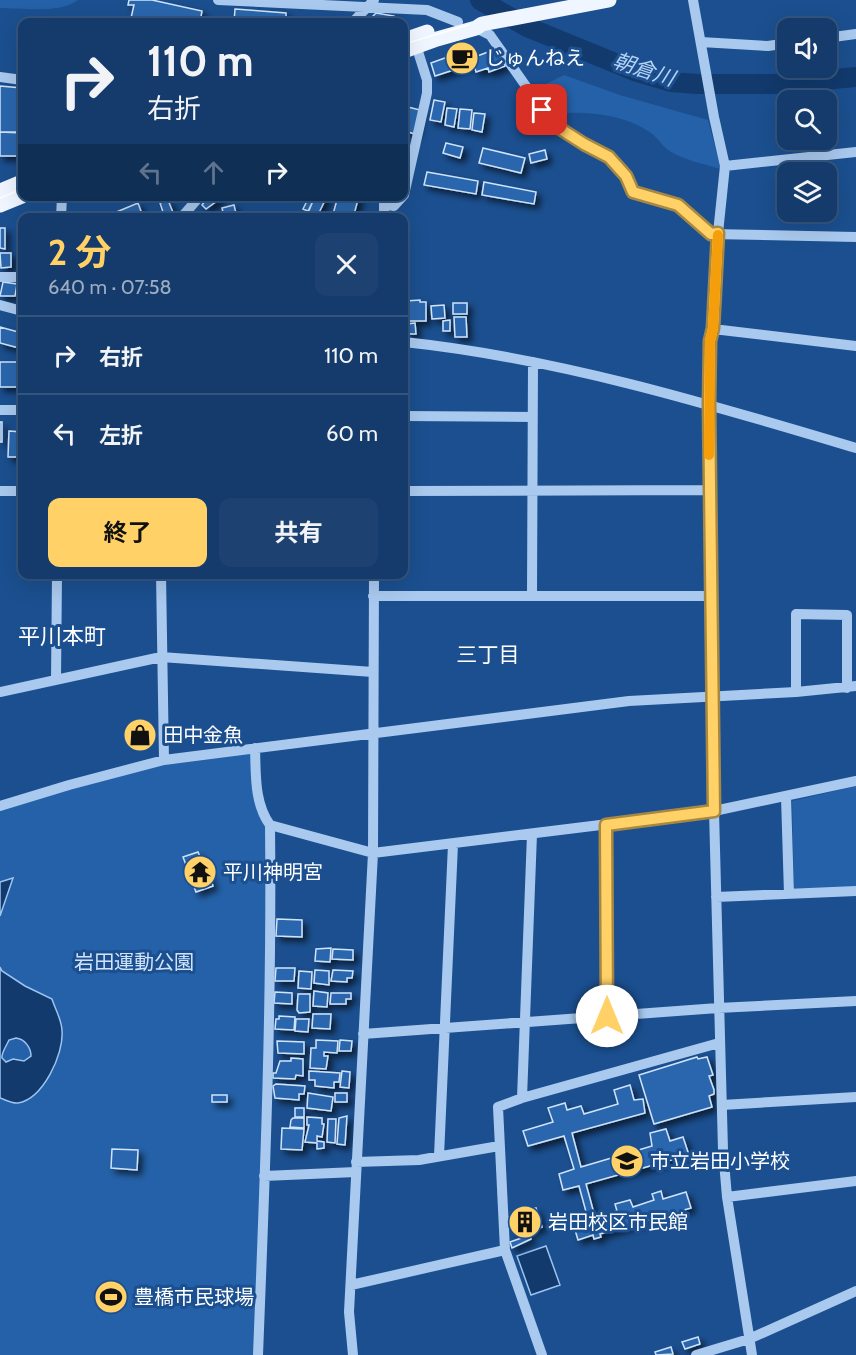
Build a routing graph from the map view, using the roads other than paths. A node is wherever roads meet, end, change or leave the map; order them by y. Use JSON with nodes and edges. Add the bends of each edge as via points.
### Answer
{"nodes":[{"id":1,"x":218,"y":0,"type":"edge"},
{"id":2,"x":609,"y":0,"type":"edge"},
{"id":3,"x":693,"y":0,"type":"edge"},
{"id":4,"x":370,"y":4,"type":"edge"},
{"id":5,"x":563,"y":5,"type":"edge"},
{"id":6,"x":357,"y":18,"type":"edge"},
{"id":7,"x":458,"y":22,"type":"junction"},
{"id":8,"x":479,"y":26,"type":"junction"},
{"id":9,"x":856,"y":34,"type":"edge"},
{"id":10,"x":837,"y":37,"type":"edge"},
{"id":11,"x":701,"y":42,"type":"junction"},
{"id":12,"x":409,"y":43,"type":"edge"},
{"id":13,"x":777,"y":45,"type":"edge"},
{"id":14,"x":0,"y":77,"type":"edge"},
{"id":15,"x":18,"y":79,"type":"edge"},
{"id":16,"x":856,"y":152,"type":"edge"},
{"id":17,"x":725,"y":166,"type":"junction"},
{"id":18,"x":408,"y":175,"type":"edge"},
{"id":19,"x":18,"y":184,"type":"edge"},
{"id":20,"x":0,"y":191,"type":"edge"},
{"id":21,"x":18,"y":198,"type":"edge"},
{"id":22,"x":195,"y":201,"type":"edge"},
{"id":23,"x":398,"y":201,"type":"edge"},
{"id":24,"x":0,"y":205,"type":"edge"},
{"id":25,"x":185,"y":213,"type":"edge"},
{"id":26,"x":384,"y":213,"type":"edge"},
{"id":27,"x":718,"y":233,"type":"junction"},
{"id":28,"x":856,"y":237,"type":"edge"},
{"id":29,"x":0,"y":277,"type":"edge"},
{"id":30,"x":18,"y":277,"type":"edge"},
{"id":31,"x":0,"y":305,"type":"edge"},
{"id":32,"x":18,"y":310,"type":"edge"},
{"id":33,"x":713,"y":328,"type":"junction"},
{"id":34,"x":408,"y":342,"type":"edge"},
{"id":35,"x":856,"y":346,"type":"edge"},
{"id":36,"x":533,"y":362,"type":"junction"},
{"id":37,"x":709,"y":404,"type":"junction"},
{"id":38,"x":0,"y":410,"type":"edge"},
{"id":39,"x":18,"y":410,"type":"edge"},
{"id":40,"x":408,"y":416,"type":"edge"},
{"id":41,"x":532,"y":417,"type":"junction"},
{"id":42,"x":856,"y":448,"type":"edge"},
{"id":43,"x":18,"y":490,"type":"edge"},
{"id":44,"x":532,"y":490,"type":"junction"},
{"id":45,"x":710,"y":490,"type":"junction"},
{"id":46,"x":408,"y":491,"type":"edge"},
{"id":47,"x":0,"y":492,"type":"edge"},
{"id":48,"x":57,"y":579,"type":"edge"},
{"id":49,"x":161,"y":579,"type":"edge"},
{"id":50,"x":374,"y":579,"type":"edge"},
{"id":51,"x":532,"y":595,"type":"junction"},
{"id":52,"x":373,"y":596,"type":"junction"},
{"id":53,"x":711,"y":596,"type":"junction"},
{"id":54,"x":161,"y":657,"type":"junction"},
{"id":55,"x":373,"y":672,"type":"junction"},
{"id":56,"x":56,"y":680,"type":"junction"},
{"id":57,"x":851,"y":687,"type":"edge"},
{"id":58,"x":0,"y":692,"type":"edge"},
{"id":59,"x":796,"y":692,"type":"junction"},
{"id":60,"x":712,"y":697,"type":"junction"},
{"id":61,"x":373,"y":733,"type":"junction"},
{"id":62,"x":255,"y":748,"type":"junction"},
{"id":63,"x":164,"y":760,"type":"junction"},
{"id":64,"x":856,"y":781,"type":"edge"},
{"id":65,"x":786,"y":797,"type":"junction"},
{"id":66,"x":0,"y":806,"type":"edge"},
{"id":67,"x":714,"y":811,"type":"junction"},
{"id":68,"x":270,"y":825,"type":"junction"},
{"id":69,"x":606,"y":825,"type":"junction"},
{"id":70,"x":532,"y":834,"type":"junction"},
{"id":71,"x":453,"y":844,"type":"junction"},
{"id":72,"x":373,"y":853,"type":"junction"},
{"id":73,"x":856,"y":891,"type":"edge"},
{"id":74,"x":789,"y":894,"type":"junction"},
{"id":75,"x":716,"y":897,"type":"junction"},
{"id":76,"x":856,"y":1001,"type":"edge"},
{"id":77,"x":718,"y":1008,"type":"junction"},
{"id":78,"x":607,"y":1016,"type":"junction"},
{"id":79,"x":524,"y":1022,"type":"junction"},
{"id":80,"x":444,"y":1028,"type":"junction"},
{"id":81,"x":363,"y":1034,"type":"junction"},
{"id":82,"x":719,"y":1043,"type":"junction"},
{"id":83,"x":856,"y":1097,"type":"edge"},
{"id":84,"x":522,"y":1098,"type":"junction"},
{"id":85,"x":722,"y":1105,"type":"junction"},
{"id":86,"x":499,"y":1146,"type":"junction"},
{"id":87,"x":439,"y":1156,"type":"junction"},
{"id":88,"x":356,"y":1167,"type":"junction"},
{"id":89,"x":264,"y":1176,"type":"junction"},
{"id":90,"x":856,"y":1181,"type":"edge"},
{"id":91,"x":727,"y":1197,"type":"junction"},
{"id":92,"x":504,"y":1250,"type":"junction"},
{"id":93,"x":351,"y":1286,"type":"junction"},
{"id":94,"x":856,"y":1291,"type":"edge"},
{"id":95,"x":749,"y":1340,"type":"junction"},
{"id":96,"x":258,"y":1355,"type":"edge"},
{"id":97,"x":353,"y":1355,"type":"edge"},
{"id":98,"x":543,"y":1355,"type":"edge"},
{"id":99,"x":696,"y":1355,"type":"edge"},
{"id":100,"x":752,"y":1355,"type":"edge"}],
"edges":[{"from":1,"to":4,"type":"street"},
{"from":2,"to":5,"type":"main road"},
{"from":3,"to":11,"type":"street"},
{"from":4,"to":6,"type":"street"},
{"from":4,"to":7,"type":"street","via":[[427,10]]},
{"from":5,"to":8,"type":"main road"},
{"from":7,"to":8,"type":"main road","via":[[473,20]]},
{"from":7,"to":12,"type":"main road"},
{"from":8,"to":12,"type":"main road"},
{"from":8,"to":27,"type":"street","via":[[490,35],[559,128],[609,157],[626,176],[633,192],[678,205],[711,234]]},
{"from":9,"to":10,"type":"street"},
{"from":11,"to":13,"type":"street"},
{"from":11,"to":17,"type":"street"},
{"from":12,"to":18,"type":"street","via":[[427,80],[427,93]]},
{"from":14,"to":15,"type":"street"},
{"from":16,"to":17,"type":"street"},
{"from":17,"to":27,"type":"street"},
{"from":19,"to":20,"type":"main road"},
{"from":21,"to":24,"type":"main road"},
{"from":22,"to":25,"type":"street"},
{"from":23,"to":26,"type":"street","via":[[394,206],[384,204]]},
{"from":27,"to":28,"type":"street"},
{"from":27,"to":33,"type":"street"},
{"from":29,"to":30,"type":"street"},
{"from":31,"to":32,"type":"street"},
{"from":33,"to":35,"type":"street"},
{"from":33,"to":37,"type":"street"},
{"from":34,"to":36,"type":"street"},
{"from":36,"to":37,"type":"street"},
{"from":36,"to":41,"type":"street"},
{"from":37,"to":42,"type":"street"},
{"from":37,"to":45,"type":"street"},
{"from":38,"to":39,"type":"street"},
{"from":40,"to":41,"type":"street"},
{"from":41,"to":44,"type":"street"},
{"from":43,"to":47,"type":"street"},
{"from":44,"to":45,"type":"street"},
{"from":44,"to":46,"type":"street"},
{"from":44,"to":51,"type":"street"},
{"from":45,"to":53,"type":"street"},
{"from":48,"to":56,"type":"street"},
{"from":49,"to":54,"type":"street"},
{"from":50,"to":52,"type":"street"},
{"from":51,"to":52,"type":"street"},
{"from":51,"to":53,"type":"street"},
{"from":52,"to":55,"type":"street"},
{"from":53,"to":60,"type":"street"},
{"from":54,"to":55,"type":"street"},
{"from":54,"to":56,"type":"street"},
{"from":54,"to":63,"type":"street"},
{"from":55,"to":61,"type":"street"},
{"from":56,"to":58,"type":"street"},
{"from":57,"to":59,"type":"street"},
{"from":57,"to":59,"type":"street","via":[[847,615],[796,614]]},
{"from":59,"to":60,"type":"street"},
{"from":60,"to":61,"type":"street","via":[[628,701]]},
{"from":60,"to":67,"type":"street"},
{"from":61,"to":62,"type":"street"},
{"from":61,"to":72,"type":"street"},
{"from":62,"to":63,"type":"street"},
{"from":62,"to":68,"type":"street","via":[[256,792]]},
{"from":63,"to":66,"type":"street"},
{"from":64,"to":65,"type":"street"},
{"from":65,"to":67,"type":"street"},
{"from":65,"to":74,"type":"street"},
{"from":67,"to":69,"type":"street"},
{"from":67,"to":75,"type":"street"},
{"from":68,"to":72,"type":"street"},
{"from":68,"to":89,"type":"street"},
{"from":69,"to":70,"type":"street"},
{"from":69,"to":78,"type":"street"},
{"from":70,"to":71,"type":"street"},
{"from":70,"to":79,"type":"street"},
{"from":71,"to":72,"type":"street"},
{"from":71,"to":80,"type":"street"},
{"from":72,"to":81,"type":"street"},
{"from":73,"to":74,"type":"street"},
{"from":74,"to":75,"type":"street"},
{"from":75,"to":77,"type":"street"},
{"from":76,"to":77,"type":"street"},
{"from":77,"to":78,"type":"street"},
{"from":77,"to":82,"type":"street"},
{"from":78,"to":79,"type":"street"},
{"from":79,"to":80,"type":"street"},
{"from":79,"to":84,"type":"street"},
{"from":80,"to":81,"type":"street"},
{"from":80,"to":87,"type":"street"},
{"from":81,"to":88,"type":"street"},
{"from":82,"to":84,"type":"street"},
{"from":82,"to":85,"type":"street"},
{"from":83,"to":85,"type":"street"},
{"from":84,"to":86,"type":"street","via":[[498,1107]]},
{"from":85,"to":91,"type":"street"},
{"from":86,"to":87,"type":"street"},
{"from":86,"to":92,"type":"street"},
{"from":87,"to":88,"type":"street"},
{"from":88,"to":89,"type":"street"},
{"from":88,"to":93,"type":"street"},
{"from":89,"to":96,"type":"street"},
{"from":90,"to":91,"type":"street"},
{"from":91,"to":95,"type":"street"},
{"from":92,"to":93,"type":"street"},
{"from":92,"to":98,"type":"street"},
{"from":93,"to":97,"type":"street"},
{"from":94,"to":95,"type":"street"},
{"from":95,"to":99,"type":"street"},
{"from":95,"to":100,"type":"street"}]}
